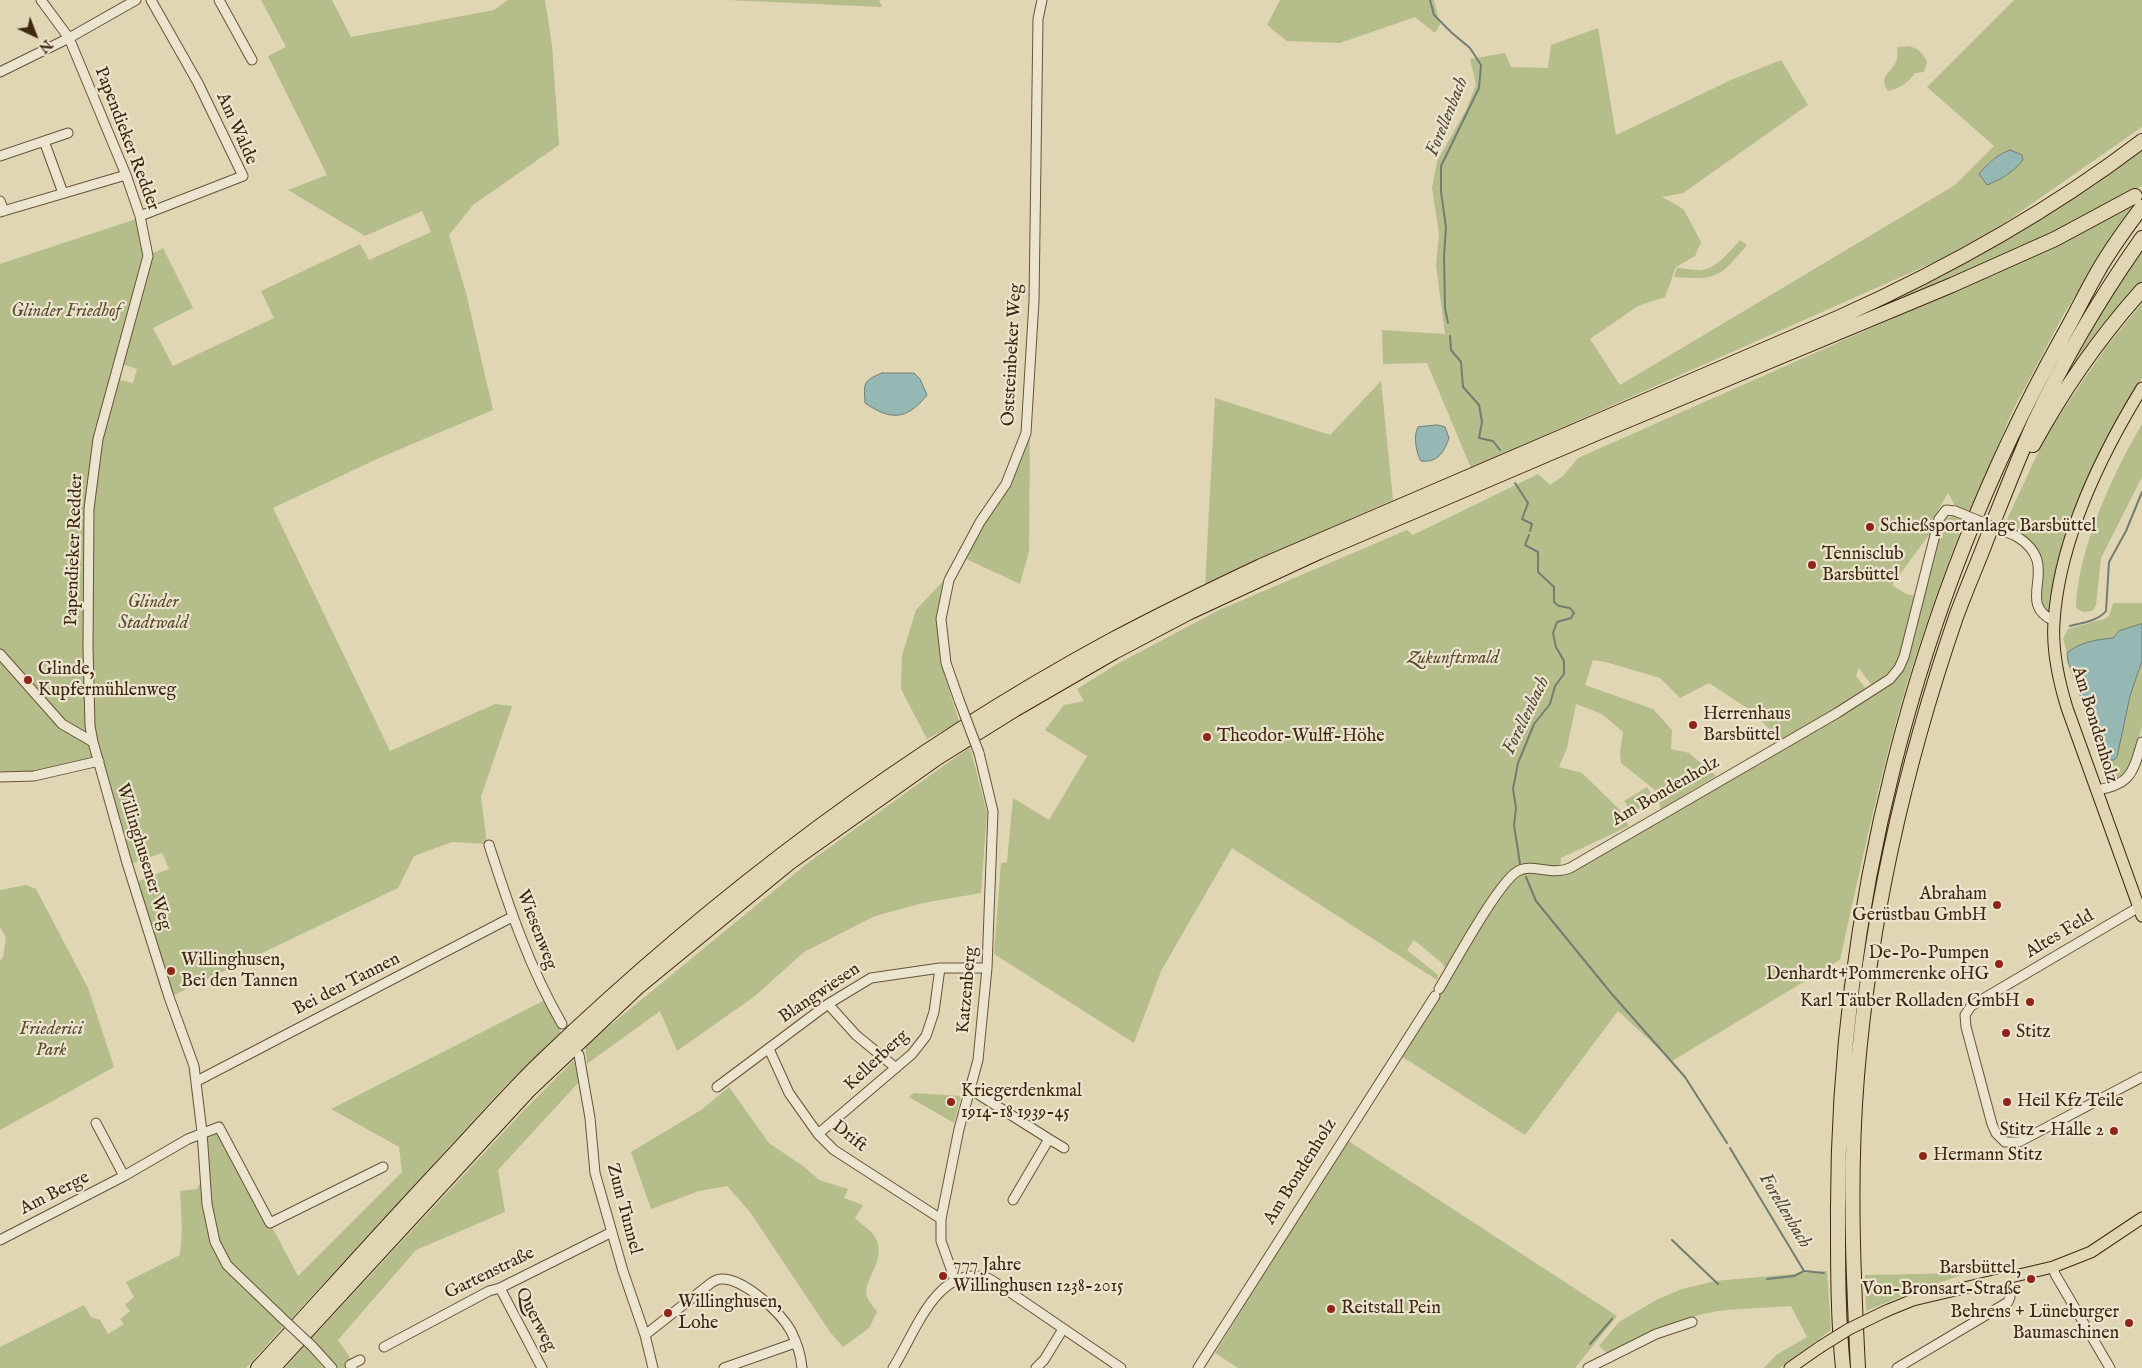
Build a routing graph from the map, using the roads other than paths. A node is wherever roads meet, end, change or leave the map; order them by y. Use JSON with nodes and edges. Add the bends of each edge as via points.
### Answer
{"nodes":[{"id":1,"x":40,"y":0,"type":"edge"},
{"id":2,"x":136,"y":0,"type":"edge"},
{"id":3,"x":152,"y":0,"type":"edge"},
{"id":4,"x":219,"y":0,"type":"edge"},
{"id":5,"x":1042,"y":0,"type":"edge"},
{"id":6,"x":69,"y":38,"type":"junction"},
{"id":7,"x":252,"y":60,"type":"dead end"},
{"id":8,"x":0,"y":72,"type":"edge"},
{"id":9,"x":68,"y":133,"type":"dead end"},
{"id":10,"x":44,"y":141,"type":"junction"},
{"id":11,"x":2142,"y":141,"type":"edge"},
{"id":12,"x":0,"y":156,"type":"edge"},
{"id":13,"x":126,"y":175,"type":"junction"},
{"id":14,"x":63,"y":193,"type":"junction"},
{"id":15,"x":0,"y":201,"type":"edge"},
{"id":16,"x":2139,"y":209,"type":"edge"},
{"id":17,"x":2,"y":212,"type":"edge"},
{"id":18,"x":140,"y":216,"type":"junction"},
{"id":19,"x":2142,"y":238,"type":"edge"},
{"id":20,"x":2142,"y":290,"type":"edge"},
{"id":21,"x":2142,"y":388,"type":"edge"},
{"id":22,"x":1999,"y":510,"type":"junction"},
{"id":23,"x":2054,"y":621,"type":"junction"},
{"id":24,"x":0,"y":654,"type":"edge"},
{"id":25,"x":959,"y":700,"type":"joint"},
{"id":26,"x":93,"y":742,"type":"junction"},
{"id":27,"x":2142,"y":742,"type":"edge"},
{"id":28,"x":99,"y":761,"type":"junction"},
{"id":29,"x":0,"y":777,"type":"edge"},
{"id":30,"x":2096,"y":790,"type":"junction"},
{"id":31,"x":489,"y":845,"type":"dead end"},
{"id":32,"x":2140,"y":912,"type":"edge"},
{"id":33,"x":512,"y":917,"type":"junction"},
{"id":34,"x":940,"y":968,"type":"junction"},
{"id":35,"x":987,"y":968,"type":"junction"},
{"id":36,"x":828,"y":1004,"type":"junction"},
{"id":37,"x":562,"y":1024,"type":"dead end"},
{"id":38,"x":769,"y":1050,"type":"junction"},
{"id":39,"x":579,"y":1056,"type":"dead end"},
{"id":40,"x":896,"y":1068,"type":"junction"},
{"id":41,"x":2142,"y":1077,"type":"edge"},
{"id":42,"x":197,"y":1081,"type":"junction"},
{"id":43,"x":717,"y":1087,"type":"dead end"},
{"id":44,"x":970,"y":1089,"type":"junction"},
{"id":45,"x":96,"y":1123,"type":"dead end"},
{"id":46,"x":202,"y":1132,"type":"junction"},
{"id":47,"x":818,"y":1134,"type":"junction"},
{"id":48,"x":1049,"y":1139,"type":"junction"},
{"id":49,"x":1064,"y":1148,"type":"dead end"},
{"id":50,"x":384,"y":1167,"type":"dead end"},
{"id":51,"x":124,"y":1176,"type":"junction"},
{"id":52,"x":1012,"y":1200,"type":"dead end"},
{"id":53,"x":2142,"y":1218,"type":"edge"},
{"id":54,"x":941,"y":1220,"type":"junction"},
{"id":55,"x":612,"y":1232,"type":"junction"},
{"id":56,"x":0,"y":1240,"type":"edge"},
{"id":57,"x":2053,"y":1267,"type":"junction"},
{"id":58,"x":2006,"y":1278,"type":"junction"},
{"id":59,"x":955,"y":1280,"type":"junction"},
{"id":60,"x":500,"y":1288,"type":"junction"},
{"id":61,"x":1692,"y":1322,"type":"dead end"},
{"id":62,"x":1063,"y":1329,"type":"junction"},
{"id":63,"x":645,"y":1335,"type":"junction"},
{"id":64,"x":795,"y":1343,"type":"junction"},
{"id":65,"x":384,"y":1347,"type":"dead end"},
{"id":66,"x":360,"y":1360,"type":"dead end"},
{"id":67,"x":351,"y":1367,"type":"edge"},
{"id":68,"x":258,"y":1368,"type":"edge"},
{"id":69,"x":273,"y":1368,"type":"edge"},
{"id":70,"x":332,"y":1368,"type":"edge"},
{"id":71,"x":542,"y":1368,"type":"edge"},
{"id":72,"x":652,"y":1368,"type":"edge"},
{"id":73,"x":724,"y":1368,"type":"edge"},
{"id":74,"x":802,"y":1368,"type":"edge"},
{"id":75,"x":893,"y":1368,"type":"edge"},
{"id":76,"x":1036,"y":1368,"type":"edge"},
{"id":77,"x":1121,"y":1368,"type":"edge"},
{"id":78,"x":1198,"y":1368,"type":"edge"},
{"id":79,"x":1588,"y":1368,"type":"edge"},
{"id":80,"x":1790,"y":1368,"type":"edge"},
{"id":81,"x":1843,"y":1368,"type":"edge"},
{"id":82,"x":1858,"y":1368,"type":"edge"},
{"id":83,"x":1897,"y":1368,"type":"edge"},
{"id":84,"x":2110,"y":1368,"type":"edge"}],
"edges":[{"from":1,"to":6,"type":"street","name":"Papendieker Redder"},
{"from":2,"to":6,"type":"street"},
{"from":3,"to":18,"type":"street","name":"Am Walde","via":[[198,83],[242,176]]},
{"from":4,"to":7,"type":"street"},
{"from":5,"to":25,"type":"street","name":"Oststeinbeker Weg","via":[[1038,19],[1034,301],[1026,433],[1006,484],[980,522],[949,580],[941,619],[946,663]]},
{"from":6,"to":8,"type":"street"},
{"from":6,"to":13,"type":"street","name":"Papendieker Redder"},
{"from":9,"to":10,"type":"street"},
{"from":10,"to":12,"type":"street"},
{"from":10,"to":14,"type":"street"},
{"from":11,"to":68,"type":"highway","via":[[2046,208],[1915,282],[1261,566],[1108,642],[932,748],[783,854],[632,978],[520,1083]]},
{"from":13,"to":14,"type":"street"},
{"from":13,"to":18,"type":"street","name":"Papendieker Redder"},
{"from":14,"to":17,"type":"street"},
{"from":15,"to":17,"type":"street"},
{"from":16,"to":69,"type":"highway","via":[[2055,239],[1318,552],[1114,652],[999,719],[789,863],[639,986],[528,1092]]},
{"from":16,"to":81,"type":"highway","via":[[2096,274],[1993,475],[1947,593],[1906,722],[1879,830],[1859,940],[1842,1073],[1837,1182]]},
{"from":18,"to":26,"type":"street","name":"Papendieker Redder","via":[[148,256],[98,439],[89,509],[90,726]]},
{"from":19,"to":22,"type":"highway","via":[[2121,267],[2068,357],[2034,423]]},
{"from":20,"to":22,"type":"highway","via":[[2101,339],[2075,377]]},
{"from":21,"to":23,"type":"main road","via":[[2106,451],[2085,500],[2067,554]]},
{"from":22,"to":82,"type":"highway","via":[[1957,616],[1912,760],[1873,940],[1857,1077],[1852,1191]]},
{"from":23,"to":30,"type":"main road","name":"Am Bondenholz","via":[[2054,648],[2063,696]]},
{"from":23,"to":78,"type":"street","name":"Am Bondenholz","bridge":true,"via":[[2041,613],[2038,607],[2039,573],[2033,549],[2016,536],[1946,510],[1939,520],[1904,658],[1890,678],[1838,713],[1570,868],[1558,872],[1530,868],[1518,871],[1500,889]]},
{"from":24,"to":26,"type":"street","via":[[62,724]]},
{"from":25,"to":35,"type":"street","name":"Katzenberg","bridge":true,"via":[[978,753],[992,811]]},
{"from":26,"to":28,"type":"street","name":"Willinghusener Weg"},
{"from":27,"to":30,"type":"street","via":[[2133,772],[2110,788]]},
{"from":28,"to":29,"type":"street","via":[[34,776]]},
{"from":28,"to":42,"type":"street","name":"Willinghusener Weg","via":[[126,863]]},
{"from":30,"to":32,"type":"main road","name":"Am Bondenholz"},
{"from":31,"to":33,"type":"street","name":"Wiesenweg"},
{"from":32,"to":41,"type":"street","name":"Altes Feld","via":[[1972,1006],[1965,1015],[1992,1124],[2005,1142],[2019,1142]]},
{"from":33,"to":37,"type":"street","name":"Wiesenweg","via":[[533,972]]},
{"from":33,"to":42,"type":"street","name":"Bei den Tannen"},
{"from":34,"to":35,"type":"street","name":"Blangwiesen"},
{"from":34,"to":36,"type":"street","name":"Blangwiesen","via":[[871,978]]},
{"from":34,"to":40,"type":"street","name":"Kellerberg","via":[[934,1012],[926,1036]]},
{"from":35,"to":44,"type":"street","name":"Katzenberg","via":[[978,1060]]},
{"from":36,"to":38,"type":"street","name":"Blangwiesen"},
{"from":36,"to":40,"type":"street","via":[[856,1035]]},
{"from":38,"to":43,"type":"street","name":"Blangwiesen"},
{"from":38,"to":47,"type":"street","name":"Drift","via":[[789,1093]]},
{"from":39,"to":55,"type":"street","name":"Zum Tunnel","via":[[595,1173]]},
{"from":40,"to":47,"type":"street","name":"Kellerberg"},
{"from":42,"to":46,"type":"street","name":"Willinghusener Weg"},
{"from":44,"to":48,"type":"street"},
{"from":44,"to":54,"type":"street","name":"Katzenberg","via":[[958,1129]]},
{"from":45,"to":51,"type":"street"},
{"from":46,"to":50,"type":"street","via":[[219,1127],[270,1223]]},
{"from":46,"to":51,"type":"street","name":"Am Berge"},
{"from":46,"to":70,"type":"street","name":"Willinghusener Weg","bridge":true,"via":[[206,1204],[219,1253],[227,1265]]},
{"from":47,"to":54,"type":"street","name":"Drift","via":[[843,1157]]},
{"from":48,"to":49,"type":"street"},
{"from":48,"to":52,"type":"street"},
{"from":51,"to":56,"type":"street","name":"Am Berge"},
{"from":53,"to":57,"type":"main road","via":[[2091,1252]]},
{"from":54,"to":59,"type":"street","name":"Katzenberg","via":[[941,1241]]},
{"from":55,"to":60,"type":"street","name":"Gartenstraße"},
{"from":55,"to":63,"type":"street","name":"Zum Tunnel"},
{"from":57,"to":58,"type":"main road"},
{"from":57,"to":84,"type":"street"},
{"from":58,"to":80,"type":"main road","bridge":true,"via":[[1913,1300],[1886,1311],[1848,1329]]},
{"from":58,"to":83,"type":"street","via":[[2008,1302]]},
{"from":59,"to":62,"type":"street","via":[[985,1277]]},
{"from":59,"to":75,"type":"street","via":[[930,1303]]},
{"from":60,"to":65,"type":"street","name":"Gartenstraße"},
{"from":60,"to":71,"type":"street","name":"Querweg"},
{"from":61,"to":79,"type":"street","via":[[1656,1334]]},
{"from":62,"to":76,"type":"street"},
{"from":62,"to":77,"type":"street"},
{"from":63,"to":64,"type":"street","via":[[721,1278],[744,1286],[766,1302],[784,1321]]},
{"from":63,"to":72,"type":"street","name":"Zum Tunnel"},
{"from":64,"to":73,"type":"street"},
{"from":64,"to":74,"type":"street"},
{"from":66,"to":67,"type":"street"}]}
